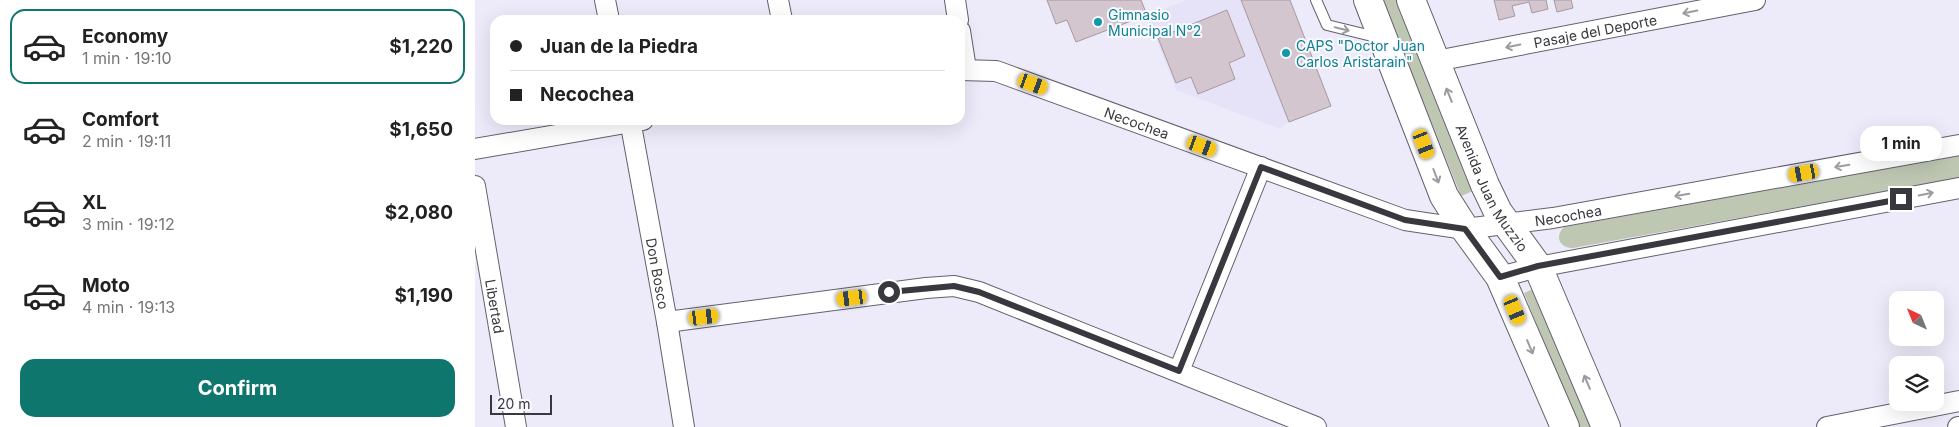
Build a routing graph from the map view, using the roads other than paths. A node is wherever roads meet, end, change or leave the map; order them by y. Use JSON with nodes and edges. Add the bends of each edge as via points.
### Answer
{"nodes":[{"id":1,"x":605,"y":0,"type":"edge"},
{"id":2,"x":778,"y":0,"type":"edge"},
{"id":3,"x":955,"y":0,"type":"edge"},
{"id":4,"x":1316,"y":0,"type":"edge"},
{"id":5,"x":1367,"y":0,"type":"edge"},
{"id":6,"x":1411,"y":0,"type":"edge"},
{"id":7,"x":1755,"y":0,"type":"edge"},
{"id":8,"x":608,"y":15,"type":"edge"},
{"id":9,"x":781,"y":15,"type":"edge"},
{"id":10,"x":957,"y":15,"type":"edge"},
{"id":11,"x":1383,"y":39,"type":"junction"},
{"id":12,"x":1436,"y":61,"type":"junction"},
{"id":13,"x":965,"y":69,"type":"edge"},
{"id":14,"x":611,"y":125,"type":"edge"},
{"id":15,"x":635,"y":125,"type":"edge"},
{"id":16,"x":1959,"y":145,"type":"edge"},
{"id":17,"x":475,"y":149,"type":"edge"},
{"id":18,"x":1261,"y":167,"type":"junction"},
{"id":19,"x":475,"y":186,"type":"edge"},
{"id":20,"x":1959,"y":188,"type":"edge"},
{"id":21,"x":1507,"y":224,"type":"junction"},
{"id":22,"x":1465,"y":229,"type":"junction"},
{"id":23,"x":1538,"y":266,"type":"junction"},
{"id":24,"x":1500,"y":277,"type":"junction"},
{"id":25,"x":667,"y":322,"type":"junction"},
{"id":26,"x":1179,"y":371,"type":"junction"},
{"id":27,"x":1959,"y":401,"type":"edge"},
{"id":28,"x":1282,"y":421,"type":"edge"},
{"id":29,"x":516,"y":427,"type":"edge"},
{"id":30,"x":684,"y":427,"type":"edge"},
{"id":31,"x":1316,"y":427,"type":"edge"},
{"id":32,"x":1565,"y":427,"type":"edge"},
{"id":33,"x":1606,"y":427,"type":"edge"},
{"id":34,"x":1827,"y":427,"type":"edge"}],
"edges":[{"from":1,"to":8,"type":"street"},
{"from":2,"to":9,"type":"street"},
{"from":3,"to":10,"type":"street"},
{"from":4,"to":11,"type":"lane","one_way":true,"via":[[1327,25]]},
{"from":5,"to":11,"type":"main road"},
{"from":6,"to":12,"type":"main road","name":"Avenida Juan Muzzio"},
{"from":7,"to":12,"type":"street","name":"Pasaje del Deporte","one_way":true},
{"from":11,"to":22,"type":"main road","one_way":true,"via":[[1444,196]]},
{"from":21,"to":12,"type":"main road","name":"Avenida Juan Muzzio","one_way":true,"via":[[1485,185]]},
{"from":13,"to":18,"type":"street","name":"Necochea","via":[[996,71]]},
{"from":14,"to":17,"type":"street"},
{"from":15,"to":25,"type":"street","name":"Don Bosco"},
{"from":16,"to":21,"type":"street","name":"Necochea","one_way":true},
{"from":18,"to":22,"type":"street","name":"Necochea","via":[[1405,220]]},
{"from":18,"to":26,"type":"street"},
{"from":19,"to":29,"type":"street","name":"Libertad"},
{"from":23,"to":20,"type":"street","one_way":true},
{"from":21,"to":22,"type":"street","name":"Necochea"},
{"from":21,"to":23,"type":"main road","name":"Avenida Juan Muzzio"},
{"from":22,"to":24,"type":"main road"},
{"from":23,"to":24,"type":"street"},
{"from":33,"to":23,"type":"main road","name":"Avenida Juan Muzzio","one_way":true},
{"from":24,"to":32,"type":"main road","one_way":true},
{"from":25,"to":26,"type":"street","via":[[954,286],[979,292]]},
{"from":25,"to":30,"type":"street","name":"Don Bosco"},
{"from":26,"to":28,"type":"street"},
{"from":27,"to":34,"type":"street"},
{"from":28,"to":31,"type":"street"}]}
